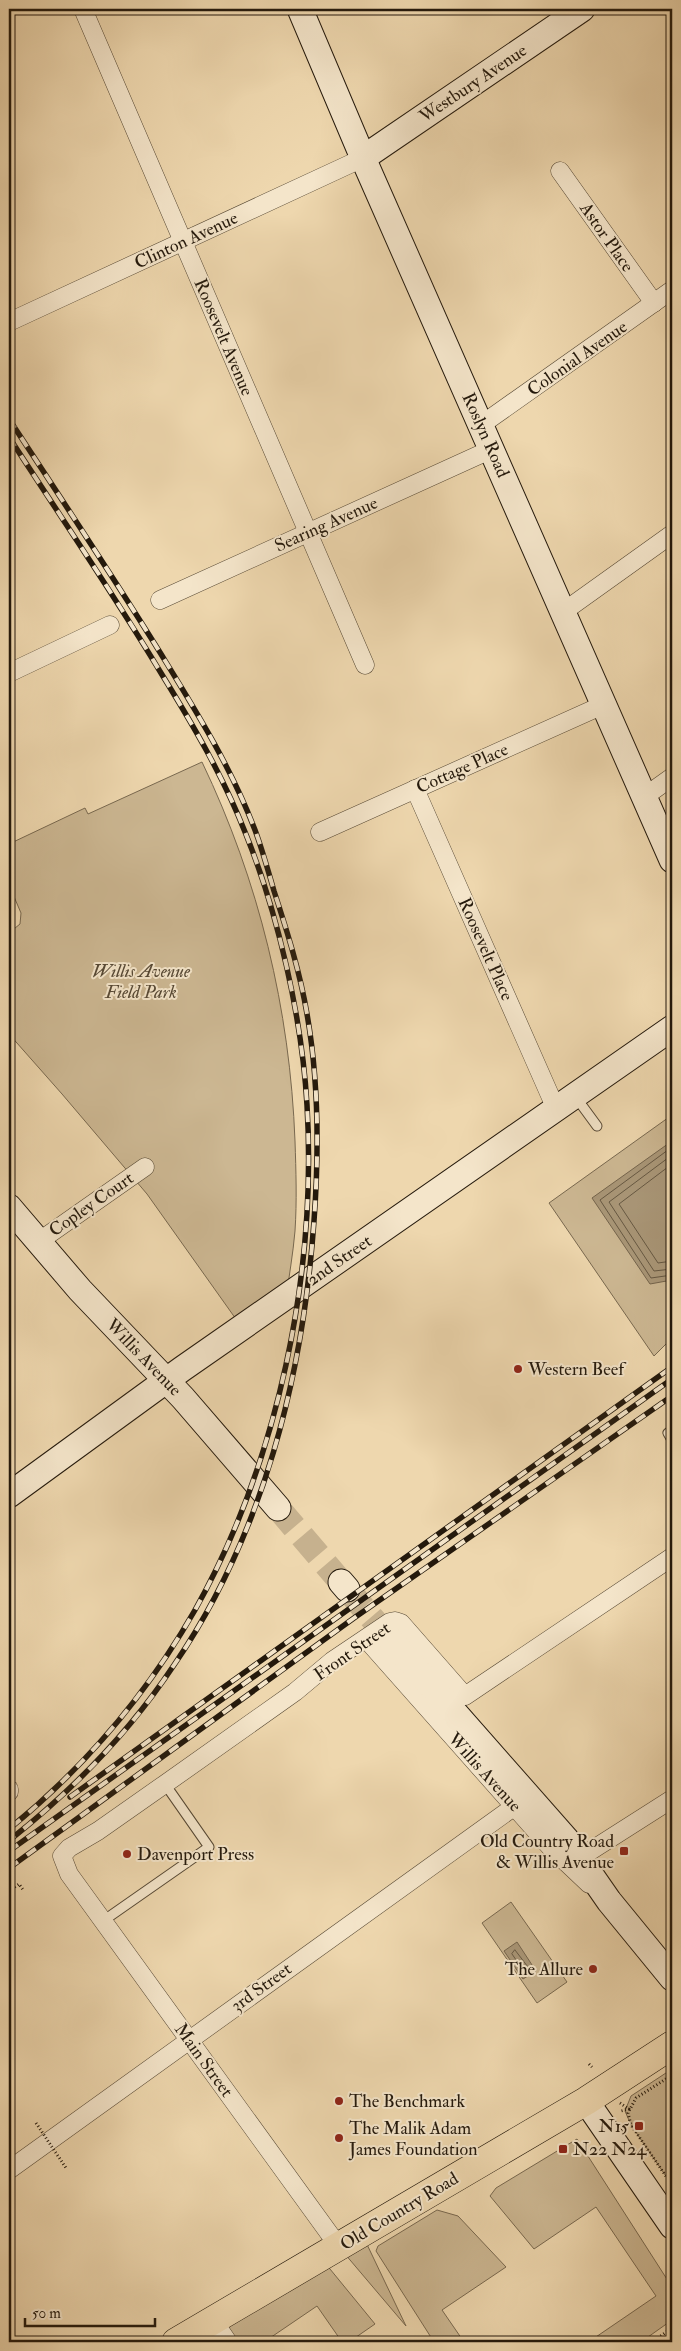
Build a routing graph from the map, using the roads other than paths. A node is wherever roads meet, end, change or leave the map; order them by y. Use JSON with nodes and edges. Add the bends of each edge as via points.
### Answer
{"nodes":[{"id":1,"x":83,"y":9,"type":"edge"},
{"id":2,"x":300,"y":9,"type":"edge"},
{"id":3,"x":582,"y":9,"type":"edge"},
{"id":4,"x":363,"y":158,"type":"junction"},
{"id":5,"x":560,"y":171,"type":"dead end"},
{"id":6,"x":183,"y":241,"type":"junction"},
{"id":7,"x":672,"y":290,"type":"edge"},
{"id":8,"x":654,"y":303,"type":"junction"},
{"id":9,"x":9,"y":322,"type":"edge"},
{"id":10,"x":482,"y":425,"type":"junction"},
{"id":11,"x":492,"y":449,"type":"junction"},
{"id":12,"x":308,"y":532,"type":"junction"},
{"id":13,"x":672,"y":534,"type":"edge"},
{"id":14,"x":160,"y":600,"type":"dead end"},
{"id":15,"x":563,"y":612,"type":"junction"},
{"id":16,"x":110,"y":625,"type":"dead end"},
{"id":17,"x":365,"y":665,"type":"dead end"},
{"id":18,"x":9,"y":673,"type":"edge"},
{"id":19,"x":603,"y":705,"type":"junction"},
{"id":20,"x":672,"y":778,"type":"edge"},
{"id":21,"x":416,"y":789,"type":"junction"},
{"id":22,"x":644,"y":797,"type":"junction"},
{"id":23,"x":320,"y":832,"type":"dead end"},
{"id":24,"x":672,"y":860,"type":"edge"},
{"id":25,"x":672,"y":1028,"type":"edge"},
{"id":26,"x":566,"y":1102,"type":"junction"},
{"id":27,"x":597,"y":1126,"type":"dead end"},
{"id":28,"x":145,"y":1167,"type":"dead end"},
{"id":29,"x":9,"y":1207,"type":"edge"},
{"id":30,"x":38,"y":1242,"type":"junction"},
{"id":31,"x":167,"y":1380,"type":"junction"},
{"id":32,"x":672,"y":1430,"type":"edge"},
{"id":33,"x":672,"y":1440,"type":"edge"},
{"id":34,"x":9,"y":1495,"type":"edge"},
{"id":35,"x":278,"y":1508,"type":"tunnel mouth"},
{"id":36,"x":672,"y":1557,"type":"edge"},
{"id":37,"x":378,"y":1639,"type":"junction"},
{"id":38,"x":165,"y":1784,"type":"junction"},
{"id":39,"x":672,"y":1799,"type":"edge"},
{"id":40,"x":515,"y":1806,"type":"junction"},
{"id":41,"x":581,"y":1858,"type":"junction"},
{"id":42,"x":69,"y":1874,"type":"joint"},
{"id":43,"x":609,"y":1901,"type":"junction"},
{"id":44,"x":103,"y":1921,"type":"junction"},
{"id":45,"x":672,"y":1978,"type":"edge"},
{"id":46,"x":189,"y":2040,"type":"junction"},
{"id":47,"x":672,"y":2045,"type":"edge"},
{"id":48,"x":586,"y":2100,"type":"junction"},
{"id":49,"x":9,"y":2170,"type":"edge"},
{"id":50,"x":672,"y":2226,"type":"edge"},
{"id":51,"x":339,"y":2247,"type":"junction"},
{"id":52,"x":213,"y":2320,"type":"junction"},
{"id":53,"x":176,"y":2342,"type":"edge"},
{"id":54,"x":228,"y":2342,"type":"edge"}],
"edges":[{"from":1,"to":6,"type":"street","name":"Roosevelt Avenue"},
{"from":2,"to":4,"type":"main road","name":"Roslyn Road"},
{"from":3,"to":4,"type":"main road","name":"Westbury Avenue"},
{"from":4,"to":6,"type":"street","name":"Clinton Avenue"},
{"from":4,"to":10,"type":"main road","name":"Roslyn Road"},
{"from":5,"to":8,"type":"street","name":"Astor Place"},
{"from":6,"to":9,"type":"street","name":"Clinton Avenue"},
{"from":6,"to":12,"type":"street","name":"Roosevelt Avenue"},
{"from":7,"to":8,"type":"street","name":"Colonial Avenue"},
{"from":8,"to":10,"type":"street","name":"Colonial Avenue"},
{"from":10,"to":11,"type":"main road","name":"Roslyn Road"},
{"from":11,"to":12,"type":"street","name":"Searing Avenue"},
{"from":11,"to":15,"type":"main road","name":"Roslyn Road"},
{"from":12,"to":14,"type":"street","name":"Searing Avenue"},
{"from":12,"to":17,"type":"street","name":"Roosevelt Avenue"},
{"from":13,"to":15,"type":"street"},
{"from":15,"to":19,"type":"main road","name":"Roslyn Road"},
{"from":16,"to":18,"type":"street"},
{"from":19,"to":21,"type":"street","name":"Cottage Place"},
{"from":19,"to":22,"type":"main road","name":"Roslyn Road"},
{"from":20,"to":22,"type":"street"},
{"from":21,"to":23,"type":"street","name":"Cottage Place"},
{"from":21,"to":26,"type":"street","name":"Roosevelt Place"},
{"from":22,"to":24,"type":"main road","name":"Roslyn Road"},
{"from":25,"to":26,"type":"main road","name":"2nd Street"},
{"from":26,"to":27,"type":"lane"},
{"from":26,"to":31,"type":"main road","name":"2nd Street"},
{"from":28,"to":30,"type":"street","name":"Copley Court"},
{"from":29,"to":30,"type":"main road","name":"Willis Avenue"},
{"from":30,"to":31,"type":"main road","name":"Willis Avenue"},
{"from":31,"to":34,"type":"main road","name":"2nd Street"},
{"from":31,"to":35,"type":"main road","name":"Willis Avenue"},
{"from":32,"to":33,"type":"lane","via":[[668,1433]]},
{"from":36,"to":37,"type":"street","name":"Front Street","via":[[465,1696],[398,1622],[390,1622]]},
{"from":37,"to":38,"type":"street","name":"Front Street"},
{"from":37,"to":40,"type":"street","name":"Willis Avenue"},
{"from":37,"to":41,"type":"main road","name":"Willis Avenue"},
{"from":38,"to":42,"type":"street","name":"Front Street","via":[[65,1851],[63,1860]]},
{"from":38,"to":44,"type":"lane","via":[[209,1846]]},
{"from":39,"to":41,"type":"street"},
{"from":40,"to":43,"type":"street","name":"Willis Avenue","via":[[575,1872]]},
{"from":40,"to":46,"type":"street","name":"3rd Street"},
{"from":41,"to":43,"type":"main road","name":"Willis Avenue"},
{"from":42,"to":44,"type":"street","name":"Main Street"},
{"from":43,"to":45,"type":"main road","name":"Willis Avenue"},
{"from":44,"to":46,"type":"street","name":"Main Street"},
{"from":46,"to":49,"type":"street","name":"3rd Street"},
{"from":46,"to":51,"type":"street","name":"Main Street"},
{"from":47,"to":48,"type":"main road","name":"Old Country Road"},
{"from":48,"to":50,"type":"main road"},
{"from":48,"to":51,"type":"main road","name":"Old Country Road"},
{"from":51,"to":52,"type":"main road","name":"Old Country Road"},
{"from":52,"to":53,"type":"main road","name":"Old Country Road"},
{"from":52,"to":54,"type":"street"}]}
